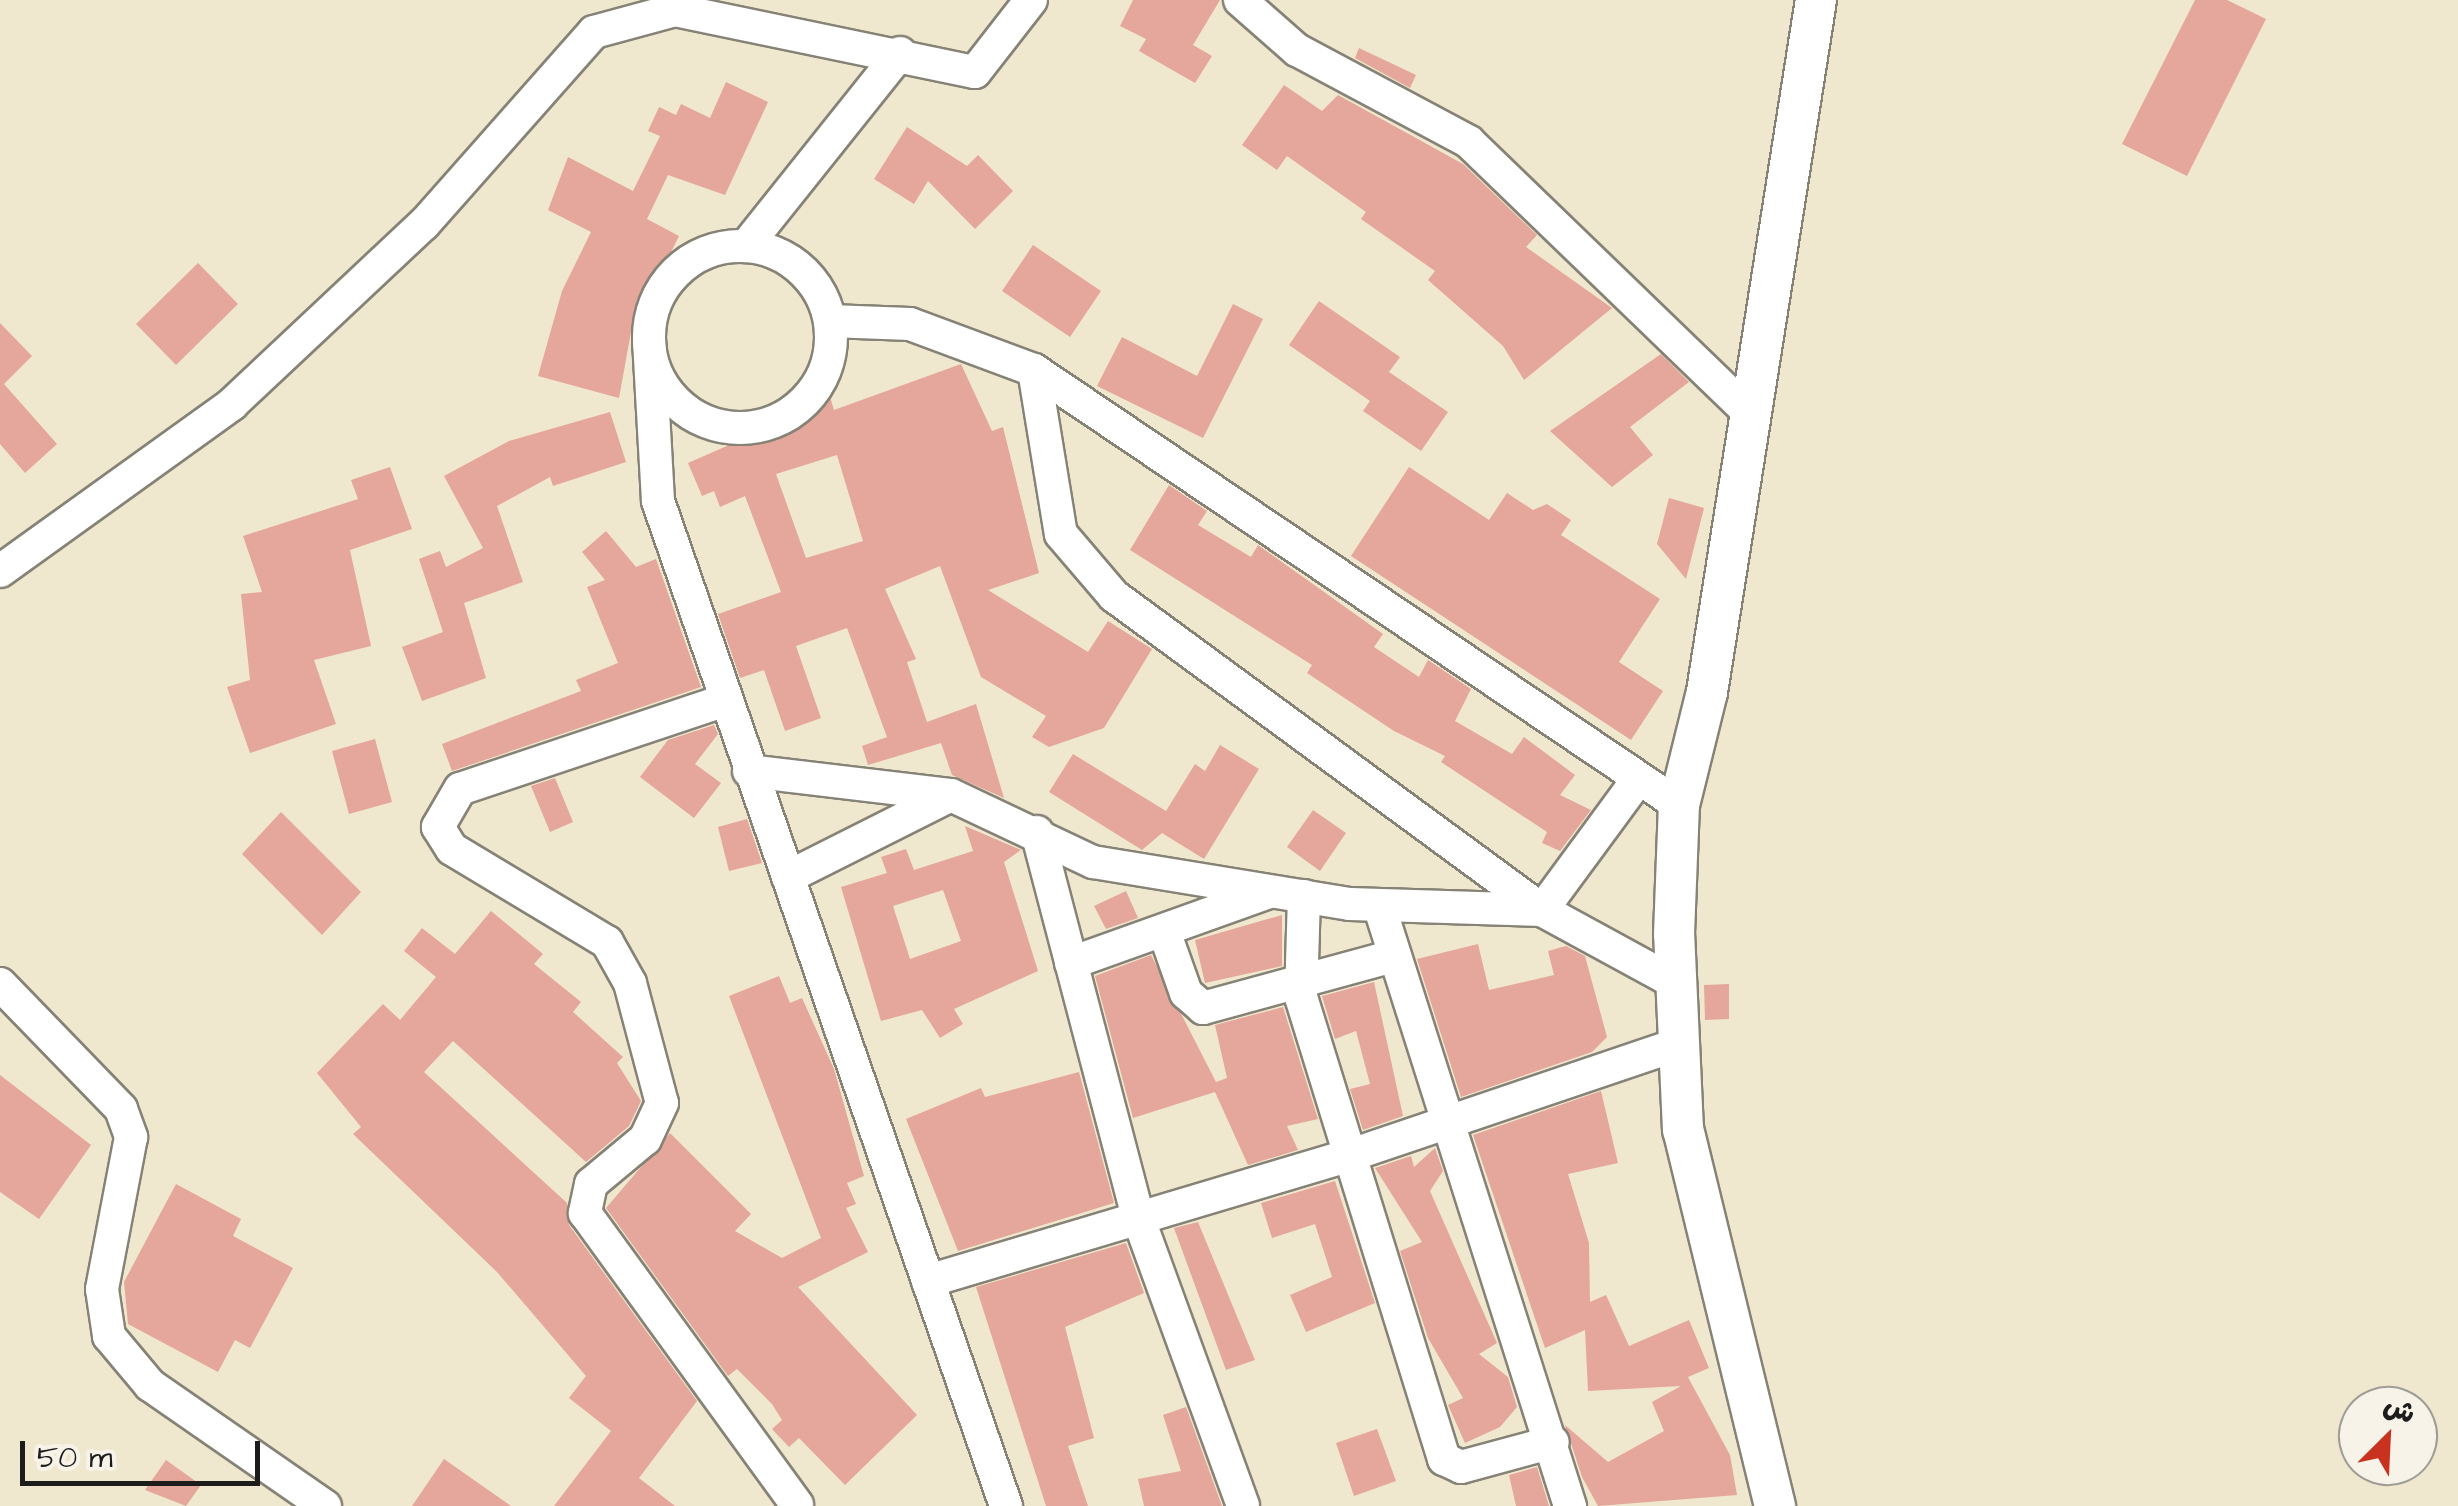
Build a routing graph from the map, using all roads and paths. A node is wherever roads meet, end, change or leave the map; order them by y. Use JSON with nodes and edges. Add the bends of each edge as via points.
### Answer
{"nodes":[{"id":1,"x":1030,"y":0,"type":"edge"},
{"id":2,"x":1240,"y":0,"type":"edge"},
{"id":3,"x":1816,"y":0,"type":"edge"},
{"id":4,"x":900,"y":53,"type":"junction"},
{"id":5,"x":746,"y":246,"type":"junction"},
{"id":6,"x":830,"y":321,"type":"junction"},
{"id":7,"x":648,"y":340,"type":"junction"},
{"id":8,"x":1034,"y":370,"type":"junction"},
{"id":9,"x":1748,"y":410,"type":"junction"},
{"id":10,"x":0,"y":571,"type":"edge"},
{"id":11,"x":726,"y":700,"type":"junction"},
{"id":12,"x":749,"y":771,"type":"junction"},
{"id":13,"x":1636,"y":782,"type":"junction"},
{"id":14,"x":951,"y":796,"type":"junction"},
{"id":15,"x":1680,"y":805,"type":"junction"},
{"id":16,"x":1037,"y":832,"type":"junction"},
{"id":17,"x":788,"y":877,"type":"junction"},
{"id":18,"x":1272,"y":891,"type":"junction"},
{"id":19,"x":1304,"y":896,"type":"junction"},
{"id":20,"x":1379,"y":905,"type":"junction"},
{"id":21,"x":1542,"y":910,"type":"junction"},
{"id":22,"x":1164,"y":931,"type":"junction"},
{"id":23,"x":1390,"y":957,"type":"junction"},
{"id":24,"x":1071,"y":963,"type":"junction"},
{"id":25,"x":1302,"y":976,"type":"junction"},
{"id":26,"x":1674,"y":982,"type":"junction"},
{"id":27,"x":0,"y":984,"type":"edge"},
{"id":28,"x":1678,"y":1044,"type":"junction"},
{"id":29,"x":1452,"y":1121,"type":"junction"},
{"id":30,"x":1351,"y":1155,"type":"junction"},
{"id":31,"x":1138,"y":1217,"type":"junction"},
{"id":32,"x":928,"y":1281,"type":"junction"},
{"id":33,"x":1553,"y":1442,"type":"junction"},
{"id":34,"x":797,"y":1505,"type":"edge"},
{"id":35,"x":325,"y":1506,"type":"edge"},
{"id":36,"x":1006,"y":1506,"type":"edge"},
{"id":37,"x":1243,"y":1506,"type":"edge"},
{"id":38,"x":1570,"y":1506,"type":"edge"},
{"id":39,"x":1775,"y":1506,"type":"edge"}],
"edges":[{"from":1,"to":4,"type":"street","via":[[975,72]]},
{"from":2,"to":9,"type":"street","via":[[1297,50],[1469,142]]},
{"from":3,"to":9,"type":"street"},
{"from":4,"to":5,"type":"street"},
{"from":4,"to":10,"type":"street","via":[[675,10],[594,32],[424,224],[232,404]]},
{"from":5,"to":6,"type":"street","via":[[801,270]]},
{"from":5,"to":7,"type":"street","via":[[716,249],[678,272],[653,310]]},
{"from":6,"to":7,"type":"street","via":[[831,352],[803,404],[750,428],[692,415],[654,369]]},
{"from":6,"to":8,"type":"street","via":[[910,324]]},
{"from":7,"to":11,"type":"street","via":[[658,501]]},
{"from":8,"to":13,"type":"street"},
{"from":8,"to":21,"type":"street","via":[[1061,534],[1114,596]]},
{"from":9,"to":15,"type":"street","via":[[1708,692]]},
{"from":11,"to":12,"type":"street"},
{"from":11,"to":34,"type":"street","via":[[460,789],[438,827],[452,849],[596,933],[630,983],[662,1104],[645,1138],[590,1184],[584,1213]]},
{"from":12,"to":14,"type":"street"},
{"from":12,"to":17,"type":"street"},
{"from":13,"to":15,"type":"street"},
{"from":13,"to":21,"type":"street"},
{"from":14,"to":16,"type":"street"},
{"from":14,"to":17,"type":"street"},
{"from":15,"to":26,"type":"street"},
{"from":16,"to":18,"type":"street","via":[[1093,862]]},
{"from":16,"to":24,"type":"street"},
{"from":17,"to":32,"type":"street"},
{"from":18,"to":19,"type":"street"},
{"from":18,"to":22,"type":"street"},
{"from":19,"to":20,"type":"street"},
{"from":19,"to":25,"type":"street"},
{"from":20,"to":21,"type":"street"},
{"from":20,"to":23,"type":"street"},
{"from":21,"to":26,"type":"street"},
{"from":22,"to":24,"type":"street"},
{"from":22,"to":25,"type":"street","via":[[1186,993],[1203,1008]]},
{"from":23,"to":25,"type":"street"},
{"from":23,"to":29,"type":"street"},
{"from":24,"to":31,"type":"street"},
{"from":25,"to":30,"type":"street"},
{"from":26,"to":28,"type":"street"},
{"from":27,"to":35,"type":"street","via":[[121,1109],[131,1138],[102,1289],[108,1336],[150,1385]]},
{"from":28,"to":29,"type":"street"},
{"from":28,"to":39,"type":"street","via":[[1683,1130]]},
{"from":29,"to":30,"type":"street"},
{"from":29,"to":33,"type":"street"},
{"from":30,"to":31,"type":"street"},
{"from":30,"to":33,"type":"street","via":[[1444,1459],[1461,1467]]},
{"from":31,"to":32,"type":"street"},
{"from":31,"to":37,"type":"street"},
{"from":32,"to":36,"type":"street"},
{"from":33,"to":38,"type":"street"}]}
